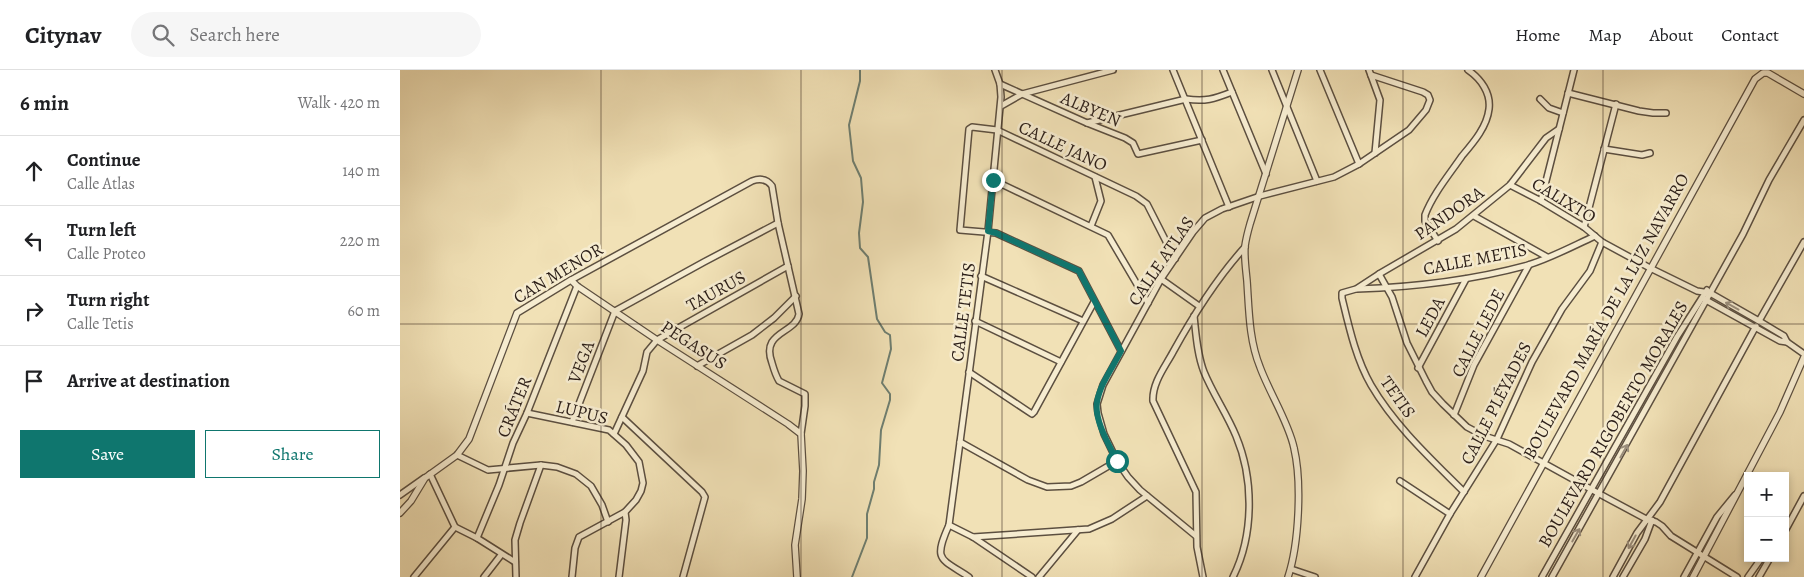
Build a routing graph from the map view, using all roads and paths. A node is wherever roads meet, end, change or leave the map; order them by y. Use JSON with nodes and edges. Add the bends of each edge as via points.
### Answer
{"nodes":[{"id":1,"x":995,"y":70,"type":"edge"},
{"id":2,"x":1113,"y":70,"type":"edge"},
{"id":3,"x":1173,"y":70,"type":"edge"},
{"id":4,"x":1223,"y":70,"type":"edge"},
{"id":5,"x":1272,"y":70,"type":"edge"},
{"id":6,"x":1298,"y":70,"type":"edge"},
{"id":7,"x":1320,"y":70,"type":"edge"},
{"id":8,"x":1468,"y":70,"type":"edge"},
{"id":9,"x":1574,"y":70,"type":"edge"},
{"id":10,"x":1370,"y":72,"type":"edge"},
{"id":11,"x":1092,"y":73,"type":"edge"},
{"id":12,"x":1000,"y":84,"type":"junction"},
{"id":13,"x":1232,"y":92,"type":"junction"},
{"id":14,"x":1568,"y":93,"type":"junction"},
{"id":15,"x":1022,"y":94,"type":"junction"},
{"id":16,"x":1804,"y":94,"type":"edge"},
{"id":17,"x":1186,"y":99,"type":"junction"},
{"id":18,"x":1540,"y":99,"type":"dead end"},
{"id":19,"x":1616,"y":104,"type":"junction"},
{"id":20,"x":1001,"y":106,"type":"junction"},
{"id":21,"x":1287,"y":107,"type":"junction"},
{"id":22,"x":1564,"y":112,"type":"junction"},
{"id":23,"x":1666,"y":113,"type":"dead end"},
{"id":24,"x":1804,"y":120,"type":"edge"},
{"id":25,"x":1087,"y":123,"type":"junction"},
{"id":26,"x":1559,"y":129,"type":"junction"},
{"id":27,"x":997,"y":130,"type":"junction"},
{"id":28,"x":1202,"y":140,"type":"junction"},
{"id":29,"x":1604,"y":149,"type":"junction"},
{"id":30,"x":1374,"y":153,"type":"junction"},
{"id":31,"x":1650,"y":153,"type":"dead end"},
{"id":32,"x":1359,"y":164,"type":"junction"},
{"id":33,"x":1266,"y":174,"type":"junction"},
{"id":34,"x":1095,"y":177,"type":"junction"},
{"id":35,"x":993,"y":180,"type":"junction"},
{"id":36,"x":1317,"y":181,"type":"junction"},
{"id":37,"x":1510,"y":185,"type":"junction"},
{"id":38,"x":1260,"y":196,"type":"junction"},
{"id":39,"x":1541,"y":201,"type":"junction"},
{"id":40,"x":1229,"y":207,"type":"junction"},
{"id":41,"x":1474,"y":216,"type":"junction"},
{"id":42,"x":778,"y":223,"type":"junction"},
{"id":43,"x":1092,"y":226,"type":"junction"},
{"id":44,"x":1584,"y":227,"type":"junction"},
{"id":45,"x":988,"y":231,"type":"junction"},
{"id":46,"x":1595,"y":236,"type":"junction"},
{"id":47,"x":1438,"y":241,"type":"junction"},
{"id":48,"x":1602,"y":242,"type":"junction"},
{"id":49,"x":1804,"y":242,"type":"edge"},
{"id":50,"x":1245,"y":247,"type":"junction"},
{"id":51,"x":1547,"y":257,"type":"junction"},
{"id":52,"x":1174,"y":259,"type":"junction"},
{"id":53,"x":1529,"y":264,"type":"junction"},
{"id":54,"x":788,"y":266,"type":"junction"},
{"id":55,"x":1650,"y":268,"type":"junction"},
{"id":56,"x":1379,"y":274,"type":"junction"},
{"id":57,"x":981,"y":276,"type":"junction"},
{"id":58,"x":1161,"y":278,"type":"junction"},
{"id":59,"x":1466,"y":278,"type":"junction"},
{"id":60,"x":571,"y":280,"type":"junction"},
{"id":61,"x":577,"y":286,"type":"junction"},
{"id":62,"x":1387,"y":288,"type":"junction"},
{"id":63,"x":1356,"y":289,"type":"junction"},
{"id":64,"x":1697,"y":291,"type":"junction"},
{"id":65,"x":1709,"y":291,"type":"junction"},
{"id":66,"x":796,"y":296,"type":"junction"},
{"id":67,"x":1342,"y":298,"type":"joint"},
{"id":68,"x":1704,"y":299,"type":"junction"},
{"id":69,"x":1094,"y":302,"type":"junction"},
{"id":70,"x":1148,"y":303,"type":"junction"},
{"id":71,"x":1199,"y":306,"type":"junction"},
{"id":72,"x":615,"y":311,"type":"junction"},
{"id":73,"x":1194,"y":315,"type":"junction"},
{"id":74,"x":975,"y":321,"type":"junction"},
{"id":75,"x":1083,"y":321,"type":"junction"},
{"id":76,"x":1757,"y":324,"type":"junction"},
{"id":77,"x":658,"y":340,"type":"junction"},
{"id":78,"x":1121,"y":351,"type":"junction"},
{"id":79,"x":1804,"y":355,"type":"edge"},
{"id":80,"x":1061,"y":362,"type":"junction"},
{"id":81,"x":697,"y":366,"type":"junction"},
{"id":82,"x":1418,"y":368,"type":"junction"},
{"id":83,"x":969,"y":372,"type":"junction"},
{"id":84,"x":527,"y":414,"type":"junction"},
{"id":85,"x":1454,"y":415,"type":"junction"},
{"id":86,"x":622,"y":417,"type":"junction"},
{"id":87,"x":572,"y":422,"type":"junction"},
{"id":88,"x":614,"y":434,"type":"junction"},
{"id":89,"x":801,"y":434,"type":"junction"},
{"id":90,"x":1497,"y":439,"type":"junction"},
{"id":91,"x":960,"y":442,"type":"junction"},
{"id":92,"x":457,"y":455,"type":"junction"},
{"id":93,"x":1117,"y":461,"type":"junction"},
{"id":94,"x":1543,"y":462,"type":"junction"},
{"id":95,"x":541,"y":465,"type":"junction"},
{"id":96,"x":504,"y":469,"type":"junction"},
{"id":97,"x":428,"y":476,"type":"junction"},
{"id":98,"x":1400,"y":481,"type":"dead end"},
{"id":99,"x":1592,"y":489,"type":"junction"},
{"id":100,"x":1464,"y":492,"type":"junction"},
{"id":101,"x":1737,"y":493,"type":"junction"},
{"id":102,"x":1600,"y":494,"type":"junction"},
{"id":103,"x":400,"y":495,"type":"edge"},
{"id":104,"x":1147,"y":496,"type":"junction"},
{"id":105,"x":1804,"y":496,"type":"edge"},
{"id":106,"x":625,"y":512,"type":"junction"},
{"id":107,"x":400,"y":513,"type":"edge"},
{"id":108,"x":1450,"y":514,"type":"junction"},
{"id":109,"x":1649,"y":520,"type":"junction"},
{"id":110,"x":608,"y":522,"type":"junction"},
{"id":111,"x":1789,"y":524,"type":"edge"},
{"id":112,"x":948,"y":525,"type":"junction"},
{"id":113,"x":455,"y":527,"type":"junction"},
{"id":114,"x":1078,"y":530,"type":"junction"},
{"id":115,"x":1196,"y":536,"type":"junction"},
{"id":116,"x":477,"y":538,"type":"junction"},
{"id":117,"x":973,"y":538,"type":"junction"},
{"id":118,"x":1697,"y":552,"type":"junction"},
{"id":119,"x":501,"y":555,"type":"junction"},
{"id":120,"x":1704,"y":557,"type":"junction"},
{"id":121,"x":515,"y":562,"type":"junction"},
{"id":122,"x":1759,"y":562,"type":"edge"},
{"id":123,"x":1768,"y":562,"type":"edge"},
{"id":124,"x":1291,"y":569,"type":"junction"},
{"id":125,"x":414,"y":577,"type":"edge"},
{"id":126,"x":484,"y":577,"type":"edge"},
{"id":127,"x":516,"y":577,"type":"edge"},
{"id":128,"x":572,"y":577,"type":"edge"},
{"id":129,"x":619,"y":577,"type":"edge"},
{"id":130,"x":683,"y":577,"type":"edge"},
{"id":131,"x":797,"y":577,"type":"edge"},
{"id":132,"x":969,"y":577,"type":"edge"},
{"id":133,"x":1032,"y":577,"type":"edge"},
{"id":134,"x":1039,"y":577,"type":"edge"},
{"id":135,"x":1203,"y":577,"type":"edge"},
{"id":136,"x":1233,"y":577,"type":"edge"},
{"id":137,"x":1288,"y":577,"type":"edge"},
{"id":138,"x":1315,"y":577,"type":"edge"},
{"id":139,"x":1415,"y":577,"type":"edge"},
{"id":140,"x":1480,"y":577,"type":"edge"},
{"id":141,"x":1542,"y":577,"type":"edge"},
{"id":142,"x":1552,"y":577,"type":"edge"},
{"id":143,"x":1613,"y":577,"type":"edge"},
{"id":144,"x":1623,"y":577,"type":"edge"},
{"id":145,"x":1684,"y":577,"type":"edge"},
{"id":146,"x":1694,"y":577,"type":"edge"},
{"id":147,"x":1737,"y":577,"type":"edge"},
{"id":148,"x":1748,"y":577,"type":"edge"},
{"id":149,"x":1759,"y":577,"type":"edge"}],
"edges":[{"from":1,"to":12,"type":"street","name":"CALLE TETIS"},
{"from":2,"to":11,"type":"street"},
{"from":3,"to":17,"type":"street"},
{"from":4,"to":13,"type":"street"},
{"from":5,"to":21,"type":"street"},
{"from":6,"to":21,"type":"street"},
{"from":7,"to":32,"type":"street"},
{"from":8,"to":47,"type":"street","via":[[1484,86],[1489,110],[1477,137],[1425,215],[1425,221]]},
{"from":9,"to":14,"type":"street"},
{"from":10,"to":30,"type":"street","via":[[1380,100]]},
{"from":10,"to":30,"type":"street","name":"CALLE ATLAS","via":[[1423,92],[1430,100],[1409,130]]},
{"from":11,"to":15,"type":"street"},
{"from":12,"to":15,"type":"street","name":"ALBYEN"},
{"from":12,"to":20,"type":"street","name":"CALLE TETIS"},
{"from":13,"to":17,"type":"street","via":[[1211,100]]},
{"from":13,"to":33,"type":"street"},
{"from":14,"to":19,"type":"street"},
{"from":14,"to":22,"type":"street"},
{"from":15,"to":20,"type":"street"},
{"from":15,"to":25,"type":"street","name":"ALBYEN"},
{"from":16,"to":55,"type":"street","name":"BOULEVARD MARÍA DE LA LUZ NAVARRO","via":[[1773,74],[1764,73],[1755,79]]},
{"from":17,"to":25,"type":"street"},
{"from":17,"to":28,"type":"street"},
{"from":18,"to":22,"type":"street","via":[[1548,108]]},
{"from":19,"to":23,"type":"street","via":[[1639,111]]},
{"from":19,"to":29,"type":"street"},
{"from":20,"to":27,"type":"street","name":"CALLE TETIS"},
{"from":21,"to":33,"type":"street"},
{"from":21,"to":36,"type":"street"},
{"from":22,"to":26,"type":"street"},
{"from":24,"to":65,"type":"street","name":"BOULEVARD RIGOBERTO MORALES"},
{"from":25,"to":28,"type":"street","name":"ALBYEN","via":[[1130,141],[1138,154]]},
{"from":26,"to":37,"type":"street","name":"PANDORA","via":[[1546,138]]},
{"from":26,"to":39,"type":"street"},
{"from":27,"to":34,"type":"street","name":"CALLE JANO"},
{"from":27,"to":35,"type":"street","name":"CALLE TETIS"},
{"from":27,"to":45,"type":"street","name":"CALLE JANO","via":[[970,128],[960,230]]},
{"from":28,"to":40,"type":"street"},
{"from":29,"to":31,"type":"street","via":[[1642,155]]},
{"from":29,"to":44,"type":"street"},
{"from":30,"to":32,"type":"street","name":"CALLE ATLAS"},
{"from":32,"to":36,"type":"street","name":"CALLE ATLAS","via":[[1341,174]]},
{"from":33,"to":38,"type":"street"},
{"from":34,"to":43,"type":"street","via":[[1101,201]]},
{"from":34,"to":52,"type":"street","name":"CALLE JANO","via":[[1146,204]]},
{"from":35,"to":43,"type":"street"},
{"from":35,"to":45,"type":"street","name":"CALLE TETIS"},
{"from":36,"to":38,"type":"street","name":"CALLE ATLAS"},
{"from":37,"to":39,"type":"street","name":"CALIXTO"},
{"from":37,"to":41,"type":"street","name":"PANDORA"},
{"from":38,"to":40,"type":"street","name":"CALLE ATLAS"},
{"from":38,"to":50,"type":"street"},
{"from":39,"to":44,"type":"street","name":"CALIXTO"},
{"from":40,"to":52,"type":"street","name":"CALLE ATLAS","via":[[1205,218]]},
{"from":41,"to":47,"type":"street","name":"PANDORA"},
{"from":41,"to":51,"type":"street"},
{"from":42,"to":54,"type":"street"},
{"from":42,"to":60,"type":"street","name":"CAN MENOR","via":[[772,186],[757,179]]},
{"from":42,"to":72,"type":"street"},
{"from":43,"to":70,"type":"street","via":[[1112,239]]},
{"from":44,"to":46,"type":"street","name":"CALIXTO"},
{"from":45,"to":57,"type":"street","name":"CALLE TETIS"},
{"from":45,"to":69,"type":"street","via":[[1079,271]]},
{"from":46,"to":48,"type":"street","name":"CALIXTO"},
{"from":46,"to":51,"type":"street","name":"CALLE METIS"},
{"from":47,"to":56,"type":"street","name":"PANDORA"},
{"from":48,"to":55,"type":"street","name":"CALIXTO"},
{"from":48,"to":90,"type":"street","name":"CALLE PLÉYADES","via":[[1590,271],[1562,309],[1532,362]]},
{"from":49,"to":76,"type":"street"},
{"from":50,"to":71,"type":"street"},
{"from":50,"to":124,"type":"street","via":[[1253,346],[1259,367],[1292,439],[1296,458],[1298,499]]},
{"from":51,"to":53,"type":"street","name":"CALLE METIS"},
{"from":52,"to":58,"type":"street","name":"CALLE ATLAS"},
{"from":53,"to":59,"type":"street","name":"CALLE METIS"},
{"from":53,"to":85,"type":"street","name":"CALLE LEDE","via":[[1474,365]]},
{"from":54,"to":66,"type":"street"},
{"from":54,"to":77,"type":"street","name":"TAURUS"},
{"from":55,"to":64,"type":"street","name":"CALIXTO"},
{"from":55,"to":94,"type":"street","name":"BOULEVARD MARÍA DE LA LUZ NAVARRO"},
{"from":56,"to":62,"type":"street"},
{"from":56,"to":63,"type":"street","name":"PANDORA"},
{"from":57,"to":74,"type":"street","name":"CALLE TETIS"},
{"from":57,"to":75,"type":"street"},
{"from":58,"to":70,"type":"street","name":"CALLE ATLAS"},
{"from":58,"to":71,"type":"street"},
{"from":59,"to":62,"type":"street","name":"CALLE METIS"},
{"from":59,"to":82,"type":"street","name":"LEDA"},
{"from":60,"to":61,"type":"street","name":"PEGASUS"},
{"from":60,"to":92,"type":"street","name":"CAN MENOR","via":[[517,313],[473,429]]},
{"from":61,"to":72,"type":"street","name":"PEGASUS"},
{"from":61,"to":84,"type":"street","name":"CRÁTER"},
{"from":62,"to":63,"type":"street","name":"CALLE METIS"},
{"from":62,"to":82,"type":"street"},
{"from":63,"to":67,"type":"street","name":"PANDORA","via":[[1343,292]]},
{"from":64,"to":65,"type":"street"},
{"from":64,"to":68,"type":"street"},
{"from":65,"to":68,"type":"street","name":"BOULEVARD RIGOBERTO MORALES"},
{"from":76,"to":65,"type":"street","one_way":true},
{"from":66,"to":81,"type":"street","via":[[752,335]]},
{"from":66,"to":89,"type":"street","via":[[799,317],[773,341],[769,356],[779,381],[805,394]]},
{"from":67,"to":100,"type":"street","name":"TETIS","via":[[1355,348],[1371,385],[1400,426]]},
{"from":68,"to":76,"type":"street"},
{"from":68,"to":99,"type":"street","name":"BOULEVARD RIGOBERTO MORALES","via":[[1677,337]]},
{"from":102,"to":68,"type":"street","name":"BOULEVARD RIGOBERTO MORALES","one_way":true},
{"from":69,"to":75,"type":"street"},
{"from":69,"to":78,"type":"street"},
{"from":70,"to":78,"type":"street","name":"CALLE ATLAS"},
{"from":71,"to":73,"type":"street"},
{"from":72,"to":77,"type":"street","name":"PEGASUS"},
{"from":72,"to":87,"type":"street","name":"VEGA"},
{"from":73,"to":115,"type":"street","via":[[1158,380],[1152,401],[1196,492]]},
{"from":73,"to":136,"type":"street","via":[[1198,353],[1204,372],[1236,436],[1245,462],[1249,509],[1241,555]]},
{"from":74,"to":80,"type":"street"},
{"from":74,"to":83,"type":"street","name":"CALLE TETIS"},
{"from":75,"to":80,"type":"street"},
{"from":76,"to":79,"type":"street"},
{"from":76,"to":109,"type":"street"},
{"from":77,"to":81,"type":"street","name":"PEGASUS"},
{"from":77,"to":86,"type":"street","via":[[647,352],[643,371]]},
{"from":78,"to":93,"type":"street","name":"CALLE ATLAS","via":[[1097,404],[1104,434]]},
{"from":79,"to":101,"type":"street","via":[[1780,412]]},
{"from":80,"to":83,"type":"street","via":[[1032,414]]},
{"from":81,"to":89,"type":"street","name":"PEGASUS"},
{"from":82,"to":85,"type":"street","via":[[1432,392]]},
{"from":83,"to":91,"type":"street","name":"CALLE TETIS"},
{"from":84,"to":87,"type":"street","name":"LUPUS"},
{"from":84,"to":96,"type":"street","name":"CRÁTER"},
{"from":85,"to":90,"type":"street","via":[[1475,432]]},
{"from":86,"to":88,"type":"street"},
{"from":86,"to":130,"type":"street","via":[[705,497]]},
{"from":87,"to":88,"type":"street","name":"LUPUS"},
{"from":88,"to":106,"type":"street","name":"LUPUS","via":[[639,462],[643,483],[642,491]]},
{"from":89,"to":131,"type":"street","via":[[803,470],[795,545]]},
{"from":90,"to":94,"type":"street"},
{"from":90,"to":100,"type":"street","name":"CALLE PLÉYADES"},
{"from":91,"to":93,"type":"street","via":[[1026,479],[1047,487],[1071,486]]},
{"from":91,"to":112,"type":"street","name":"CALLE TETIS"},
{"from":92,"to":96,"type":"street","via":[[488,470]]},
{"from":92,"to":97,"type":"street","name":"CAN MENOR"},
{"from":93,"to":104,"type":"street","name":"CALLE ATLAS"},
{"from":94,"to":99,"type":"street"},
{"from":94,"to":140,"type":"street","name":"BOULEVARD MARÍA DE LA LUZ NAVARRO"},
{"from":95,"to":96,"type":"street"},
{"from":95,"to":110,"type":"street","via":[[576,474],[591,486]]},
{"from":95,"to":121,"type":"street","via":[[515,540]]},
{"from":96,"to":116,"type":"street","name":"CRÁTER"},
{"from":97,"to":103,"type":"street"},
{"from":97,"to":107,"type":"street"},
{"from":97,"to":113,"type":"street"},
{"from":98,"to":108,"type":"street"},
{"from":99,"to":102,"type":"street"},
{"from":99,"to":141,"type":"street","name":"BOULEVARD RIGOBERTO MORALES"},
{"from":100,"to":108,"type":"street","name":"CALLE PLÉYADES"},
{"from":101,"to":118,"type":"street","via":[[1717,517]]},
{"from":101,"to":120,"type":"street"},
{"from":102,"to":109,"type":"street"},
{"from":142,"to":102,"type":"street","name":"BOULEVARD RIGOBERTO MORALES","one_way":true},
{"from":104,"to":114,"type":"street","via":[[1112,519]]},
{"from":104,"to":115,"type":"street","name":"CALLE ATLAS"},
{"from":105,"to":111,"type":"street"},
{"from":106,"to":110,"type":"street"},
{"from":106,"to":129,"type":"street"},
{"from":108,"to":139,"type":"street","name":"CALLE PLÉYADES"},
{"from":109,"to":118,"type":"street"},
{"from":109,"to":143,"type":"street","one_way":true,"via":[[1637,533]]},
{"from":109,"to":144,"type":"street","via":[[1645,539]]},
{"from":110,"to":128,"type":"street","via":[[579,537]]},
{"from":112,"to":117,"type":"street"},
{"from":112,"to":132,"type":"street","name":"CALLE TETIS","via":[[941,543],[941,557]]},
{"from":113,"to":116,"type":"street"},
{"from":113,"to":125,"type":"street"},
{"from":114,"to":117,"type":"street"},
{"from":114,"to":134,"type":"street"},
{"from":115,"to":135,"type":"street"},
{"from":116,"to":119,"type":"street"},
{"from":117,"to":133,"type":"street"},
{"from":118,"to":120,"type":"street"},
{"from":118,"to":145,"type":"street"},
{"from":119,"to":121,"type":"street"},
{"from":119,"to":126,"type":"street"},
{"from":120,"to":146,"type":"street"},
{"from":120,"to":147,"type":"street"},
{"from":121,"to":127,"type":"street"},
{"from":122,"to":148,"type":"street"},
{"from":123,"to":149,"type":"street"},
{"from":124,"to":137,"type":"street"},
{"from":124,"to":138,"type":"street"}]}
